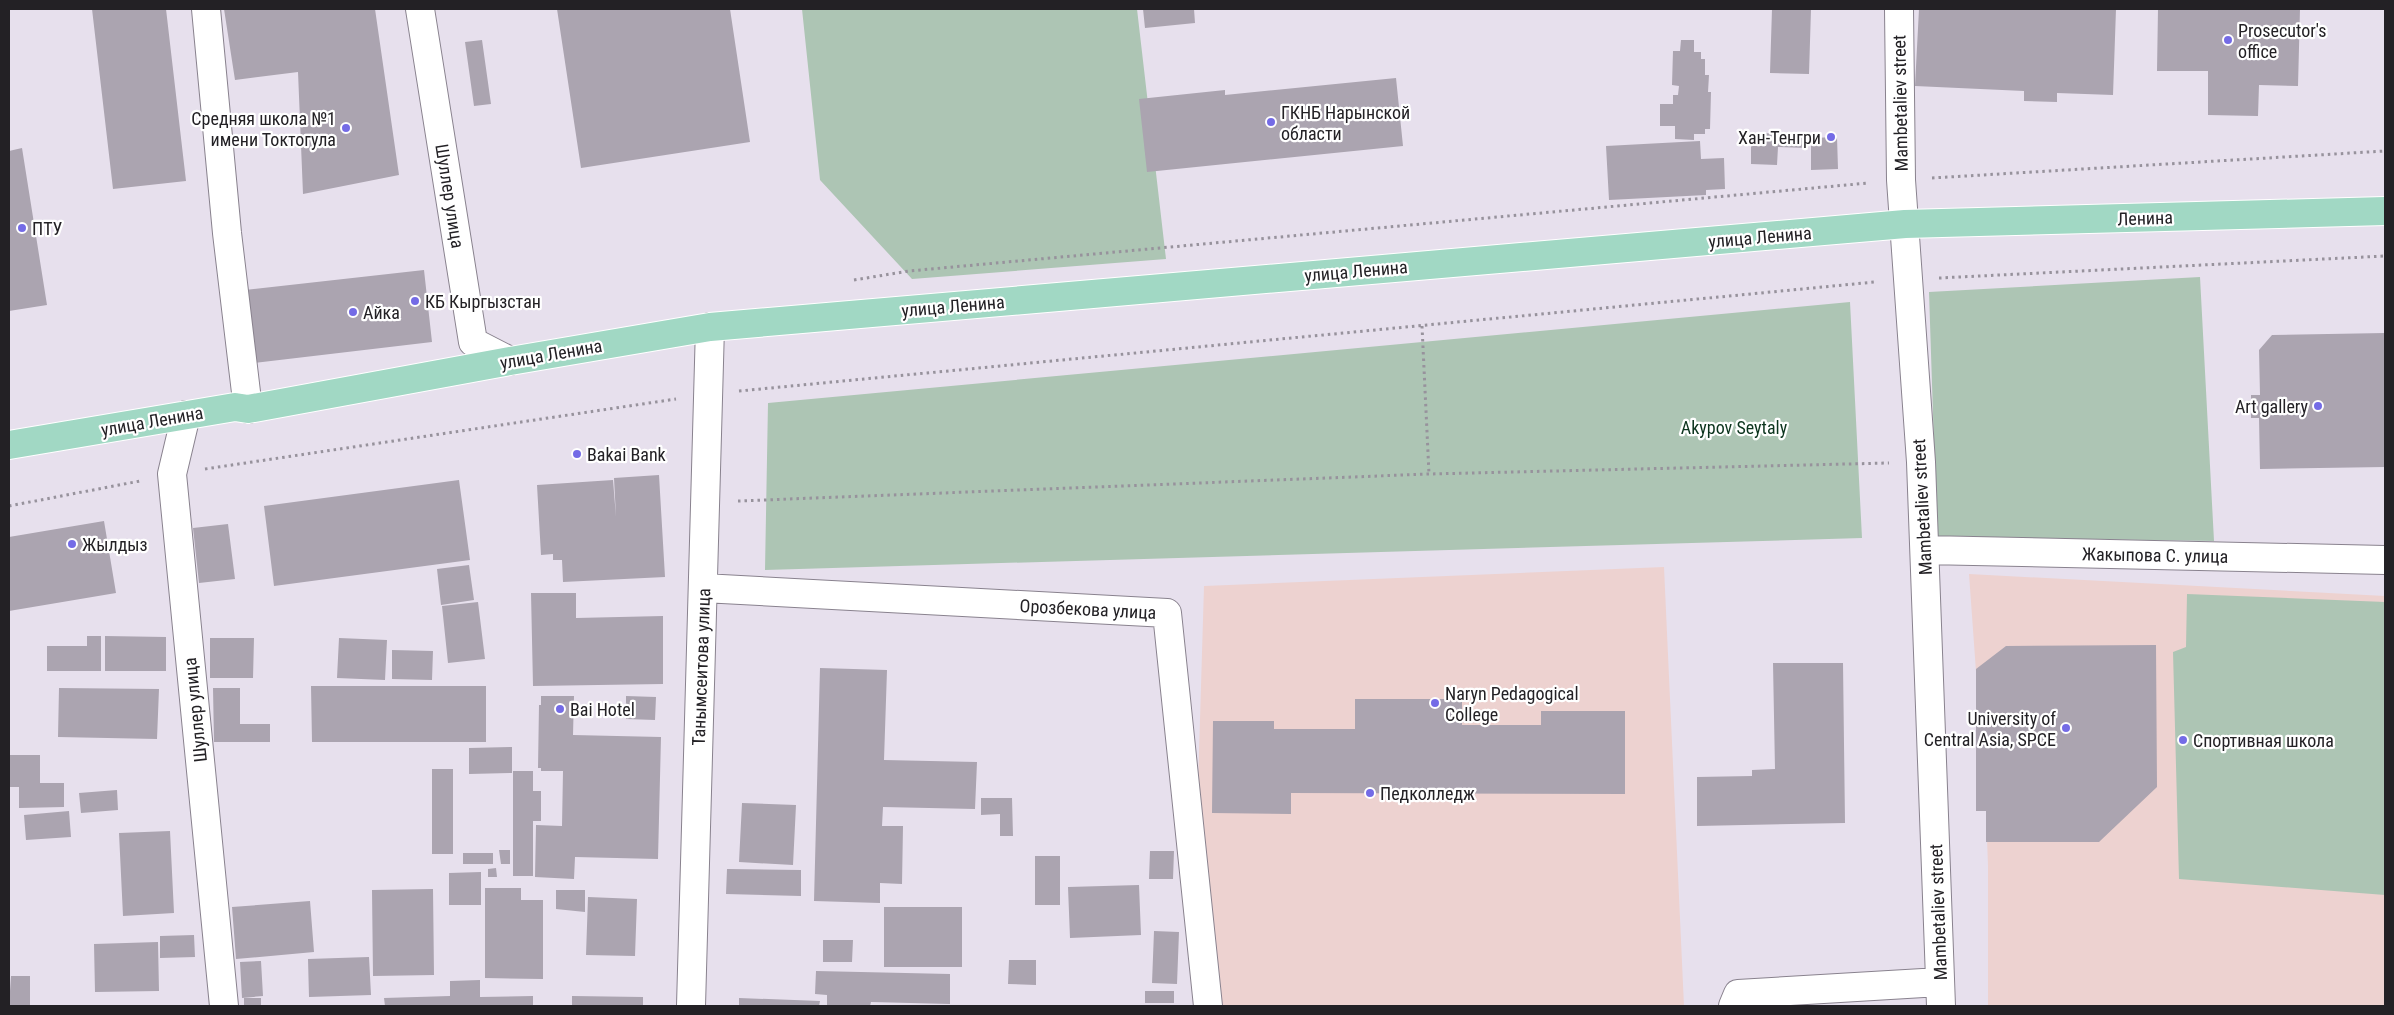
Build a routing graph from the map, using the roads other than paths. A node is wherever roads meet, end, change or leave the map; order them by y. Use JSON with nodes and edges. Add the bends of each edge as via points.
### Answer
{"nodes":[{"id":1,"x":206,"y":9,"type":"edge"},
{"id":2,"x":420,"y":9,"type":"edge"},
{"id":3,"x":1899,"y":9,"type":"edge"},
{"id":4,"x":2385,"y":211,"type":"edge"},
{"id":5,"x":1905,"y":224,"type":"junction"},
{"id":6,"x":710,"y":327,"type":"junction"},
{"id":7,"x":510,"y":360,"type":"junction"},
{"id":8,"x":248,"y":409,"type":"junction"},
{"id":9,"x":186,"y":415,"type":"junction"},
{"id":10,"x":9,"y":445,"type":"edge"},
{"id":11,"x":1924,"y":550,"type":"junction"},
{"id":12,"x":2385,"y":560,"type":"edge"},
{"id":13,"x":703,"y":588,"type":"junction"},
{"id":14,"x":1940,"y":994,"type":"edge"},
{"id":15,"x":224,"y":1006,"type":"edge"},
{"id":16,"x":691,"y":1006,"type":"edge"},
{"id":17,"x":1208,"y":1006,"type":"edge"},
{"id":18,"x":1733,"y":1006,"type":"edge"}],
"edges":[{"from":1,"to":8,"type":"street","via":[[226,233]]},
{"from":2,"to":7,"type":"street","name":"Шуллер улица","via":[[473,342]]},
{"from":3,"to":5,"type":"street","name":"Mambetaliev street","via":[[1901,180]]},
{"from":4,"to":5,"type":"main road","name":"Ленина"},
{"from":5,"to":6,"type":"main road","name":"улица Ленина"},
{"from":5,"to":11,"type":"street","name":"Mambetaliev street"},
{"from":6,"to":7,"type":"main road","name":"улица Ленина"},
{"from":6,"to":13,"type":"street","name":"Танымсеитова улица"},
{"from":7,"to":8,"type":"main road","name":"улица Ленина"},
{"from":8,"to":9,"type":"main road","name":"улица Ленина","via":[[235,407]]},
{"from":9,"to":10,"type":"main road","name":"улица Ленина"},
{"from":9,"to":15,"type":"street","name":"Шуллер улица","via":[[172,474]]},
{"from":11,"to":12,"type":"street","name":"Жакыпова С. улица"},
{"from":11,"to":14,"type":"street","name":"Mambetaliev street"},
{"from":13,"to":16,"type":"street","name":"Танымсеитова улица"},
{"from":13,"to":17,"type":"street","name":"Орозбекова улица","via":[[1167,613]]},
{"from":14,"to":18,"type":"street","via":[[1738,994]]}]}
